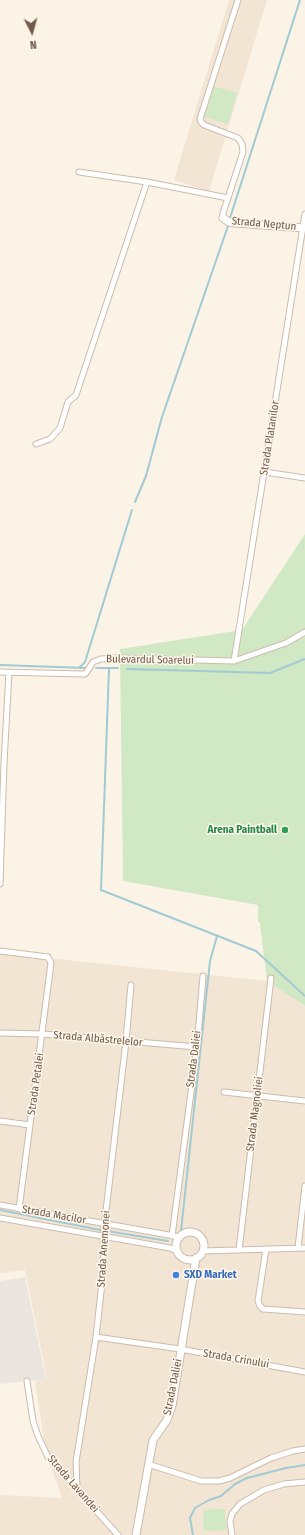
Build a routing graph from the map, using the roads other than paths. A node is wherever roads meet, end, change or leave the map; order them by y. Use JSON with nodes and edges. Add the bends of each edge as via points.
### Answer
{"nodes":[{"id":1,"x":238,"y":0,"type":"edge"},
{"id":2,"x":79,"y":172,"type":"dead end"},
{"id":3,"x":147,"y":182,"type":"junction"},
{"id":4,"x":228,"y":198,"type":"junction"},
{"id":5,"x":305,"y":214,"type":"edge"},
{"id":6,"x":224,"y":218,"type":"joint"},
{"id":7,"x":304,"y":228,"type":"edge"},
{"id":8,"x":36,"y":444,"type":"dead end"},
{"id":9,"x":265,"y":472,"type":"junction"},
{"id":10,"x":305,"y":478,"type":"edge"},
{"id":11,"x":305,"y":632,"type":"edge"},
{"id":12,"x":234,"y":661,"type":"junction"},
{"id":13,"x":0,"y":672,"type":"edge"},
{"id":14,"x":9,"y":672,"type":"junction"},
{"id":15,"x":1,"y":829,"type":"edge"},
{"id":16,"x":0,"y":884,"type":"edge"},
{"id":17,"x":0,"y":951,"type":"edge"},
{"id":18,"x":203,"y":976,"type":"dead end"},
{"id":19,"x":271,"y":978,"type":"dead end"},
{"id":20,"x":131,"y":985,"type":"dead end"},
{"id":21,"x":0,"y":1033,"type":"edge"},
{"id":22,"x":42,"y":1034,"type":"junction"},
{"id":23,"x":126,"y":1041,"type":"junction"},
{"id":24,"x":196,"y":1047,"type":"junction"},
{"id":25,"x":224,"y":1092,"type":"dead end"},
{"id":26,"x":257,"y":1095,"type":"junction"},
{"id":27,"x":305,"y":1101,"type":"edge"},
{"id":28,"x":0,"y":1121,"type":"edge"},
{"id":29,"x":30,"y":1125,"type":"junction"},
{"id":30,"x":305,"y":1186,"type":"edge"},
{"id":31,"x":0,"y":1205,"type":"edge"},
{"id":32,"x":19,"y":1209,"type":"junction"},
{"id":33,"x":0,"y":1218,"type":"edge"},
{"id":34,"x":105,"y":1225,"type":"junction"},
{"id":35,"x":103,"y":1235,"type":"junction"},
{"id":36,"x":172,"y":1236,"type":"junction"},
{"id":37,"x":180,"y":1237,"type":"junction"},
{"id":38,"x":298,"y":1248,"type":"junction"},
{"id":39,"x":305,"y":1248,"type":"edge"},
{"id":40,"x":266,"y":1249,"type":"junction"},
{"id":41,"x":240,"y":1250,"type":"junction"},
{"id":42,"x":177,"y":1251,"type":"junction"},
{"id":43,"x":202,"y":1251,"type":"junction"},
{"id":44,"x":196,"y":1258,"type":"junction"},
{"id":45,"x":305,"y":1312,"type":"edge"},
{"id":46,"x":96,"y":1337,"type":"junction"},
{"id":47,"x":180,"y":1349,"type":"junction"},
{"id":48,"x":305,"y":1372,"type":"edge"},
{"id":49,"x":27,"y":1381,"type":"dead end"},
{"id":50,"x":305,"y":1449,"type":"edge"},
{"id":51,"x":148,"y":1464,"type":"junction"},
{"id":52,"x":305,"y":1482,"type":"edge"},
{"id":53,"x":76,"y":1488,"type":"junction"},
{"id":54,"x":118,"y":1535,"type":"edge"},
{"id":55,"x":136,"y":1535,"type":"edge"},
{"id":56,"x":232,"y":1535,"type":"edge"}],
"edges":[{"from":1,"to":4,"type":"street","via":[[200,119],[204,125],[238,138],[242,144],[243,152]]},
{"from":2,"to":3,"type":"street"},
{"from":3,"to":4,"type":"street"},
{"from":3,"to":8,"type":"street","via":[[76,395],[68,402],[60,428],[50,439]]},
{"from":4,"to":6,"type":"street"},
{"from":5,"to":7,"type":"street","name":"Strada Platanilor"},
{"from":6,"to":7,"type":"street","name":"Strada Neptun","via":[[235,223]]},
{"from":7,"to":9,"type":"street","name":"Strada Platanilor"},
{"from":9,"to":10,"type":"street"},
{"from":9,"to":12,"type":"street","name":"Strada Platanilor"},
{"from":11,"to":12,"type":"street","via":[[286,643]]},
{"from":12,"to":14,"type":"street","name":"Bulevardul Soarelui","via":[[116,658],[94,662],[84,674]]},
{"from":13,"to":14,"type":"street","name":"Bulevardul Soarelui"},
{"from":14,"to":15,"type":"street"},
{"from":15,"to":16,"type":"street"},
{"from":17,"to":22,"type":"street","name":"Strada Petalei","via":[[41,955],[50,960]]},
{"from":18,"to":24,"type":"street","name":"Strada Daliei"},
{"from":19,"to":26,"type":"street","name":"Strada Magnoliei"},
{"from":20,"to":23,"type":"street","name":"Strada Anemonei"},
{"from":21,"to":22,"type":"street","name":"Strada Albăstrelelor"},
{"from":22,"to":23,"type":"street","name":"Strada Albăstrelelor"},
{"from":22,"to":29,"type":"street","name":"Strada Petalei"},
{"from":23,"to":24,"type":"street","name":"Strada Albăstrelelor"},
{"from":23,"to":34,"type":"street","name":"Strada Anemonei"},
{"from":24,"to":36,"type":"street","name":"Strada Daliei"},
{"from":25,"to":26,"type":"street"},
{"from":26,"to":27,"type":"street"},
{"from":26,"to":41,"type":"street","name":"Strada Magnoliei"},
{"from":28,"to":29,"type":"street"},
{"from":29,"to":32,"type":"street","name":"Strada Petalei"},
{"from":30,"to":38,"type":"street"},
{"from":31,"to":32,"type":"street","name":"Strada Macilor"},
{"from":32,"to":34,"type":"street","name":"Strada Macilor"},
{"from":33,"to":35,"type":"street","name":"Strada Macilor"},
{"from":34,"to":35,"type":"street","name":"Strada Anemonei"},
{"from":34,"to":36,"type":"street","name":"Strada Macilor"},
{"from":35,"to":42,"type":"street","name":"Strada Macilor"},
{"from":35,"to":46,"type":"street","name":"Strada Anemonei","via":[[104,1265]]},
{"from":36,"to":37,"type":"street","name":"Strada Macilor"},
{"from":37,"to":42,"type":"street","via":[[177,1241]]},
{"from":37,"to":43,"type":"street","via":[[189,1232],[200,1236],[204,1246]]},
{"from":38,"to":39,"type":"street"},
{"from":38,"to":40,"type":"street"},
{"from":40,"to":41,"type":"street"},
{"from":40,"to":45,"type":"street","via":[[258,1301],[260,1306],[263,1310]]},
{"from":41,"to":43,"type":"street"},
{"from":42,"to":44,"type":"street","via":[[182,1257]]},
{"from":43,"to":44,"type":"street"},
{"from":44,"to":47,"type":"street","name":"Strada Daliei"},
{"from":46,"to":47,"type":"street","name":"Strada Crinului"},
{"from":46,"to":53,"type":"street","name":"Strada Anemonei","via":[[76,1462]]},
{"from":47,"to":48,"type":"street","name":"Strada Crinului"},
{"from":47,"to":51,"type":"street","name":"Strada Daliei","via":[[170,1415],[153,1440]]},
{"from":49,"to":53,"type":"street","name":"Strada Lavandei","via":[[38,1436],[48,1457]]},
{"from":50,"to":51,"type":"street","via":[[271,1458],[219,1481],[201,1481]]},
{"from":51,"to":55,"type":"street","name":"Strada Daliei"},
{"from":52,"to":56,"type":"street","via":[[284,1484],[264,1490],[240,1504],[230,1521]]},
{"from":53,"to":54,"type":"street","name":"Strada Lavandei"}]}
